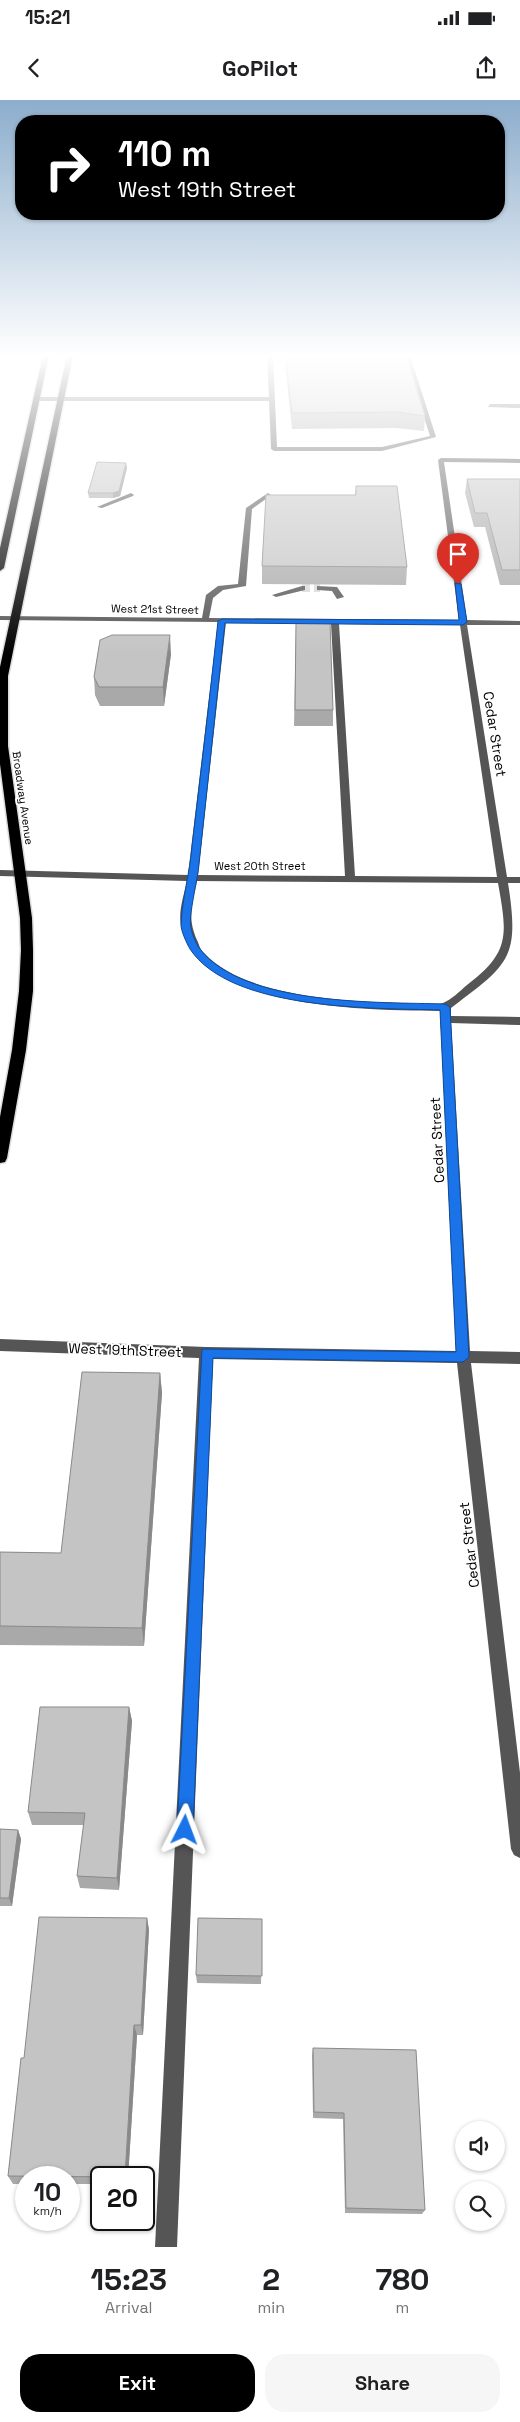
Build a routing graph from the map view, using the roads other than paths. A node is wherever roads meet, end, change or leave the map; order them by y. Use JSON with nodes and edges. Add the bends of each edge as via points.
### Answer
{"nodes":[{"id":1,"x":24,"y":455,"type":"edge"},
{"id":2,"x":48,"y":455,"type":"edge"},
{"id":3,"x":520,"y":461,"type":"edge"},
{"id":4,"x":131,"y":495,"type":"dead end"},
{"id":5,"x":268,"y":495,"type":"edge"},
{"id":6,"x":100,"y":507,"type":"dead end"},
{"id":7,"x":0,"y":568,"type":"edge"},
{"id":8,"x":231,"y":587,"type":"junction"},
{"id":9,"x":302,"y":588,"type":"tunnel mouth"},
{"id":10,"x":320,"y":588,"type":"tunnel mouth"},
{"id":11,"x":276,"y":595,"type":"dead end"},
{"id":12,"x":340,"y":597,"type":"dead end"},
{"id":13,"x":0,"y":618,"type":"edge"},
{"id":14,"x":14,"y":619,"type":"junction"},
{"id":15,"x":205,"y":620,"type":"junction"},
{"id":16,"x":218,"y":621,"type":"junction"},
{"id":17,"x":335,"y":621,"type":"junction"},
{"id":18,"x":463,"y":622,"type":"junction"},
{"id":19,"x":520,"y":623,"type":"edge"},
{"id":20,"x":0,"y":873,"type":"edge"},
{"id":21,"x":20,"y":873,"type":"junction"},
{"id":22,"x":193,"y":878,"type":"junction"},
{"id":23,"x":350,"y":879,"type":"junction"},
{"id":24,"x":502,"y":880,"type":"junction"},
{"id":25,"x":520,"y":880,"type":"edge"},
{"id":26,"x":445,"y":1013,"type":"junction"},
{"id":27,"x":520,"y":1021,"type":"edge"},
{"id":28,"x":0,"y":1158,"type":"edge"},
{"id":29,"x":0,"y":1345,"type":"edge"},
{"id":30,"x":206,"y":1353,"type":"junction"},
{"id":31,"x":463,"y":1357,"type":"junction"},
{"id":32,"x":520,"y":1358,"type":"edge"},
{"id":33,"x":520,"y":1849,"type":"edge"},
{"id":34,"x":166,"y":2247,"type":"edge"}],
"edges":[{"from":1,"to":7,"type":"highway"},
{"from":2,"to":14,"type":"highway","name":"Broadway Avenue"},
{"from":3,"to":18,"type":"street","name":"Cedar Street","via":[[441,460]]},
{"from":4,"to":6,"type":"street"},
{"from":5,"to":8,"type":"street","via":[[249,508],[242,586]]},
{"from":8,"to":15,"type":"street","via":[[220,588],[209,597]]},
{"from":8,"to":16,"type":"street","via":[[219,595],[215,606]]},
{"from":9,"to":11,"type":"street"},
{"from":10,"to":12,"type":"street","via":[[334,589]]},
{"from":13,"to":14,"type":"street","name":"West 21st Street"},
{"from":14,"to":15,"type":"street","name":"West 21st Street"},
{"from":14,"to":21,"type":"highway","name":"Broadway Avenue","via":[[3,676],[2,708],[3,746]]},
{"from":15,"to":16,"type":"street","name":"West 21st Street"},
{"from":16,"to":17,"type":"street","name":"West 21st Street"},
{"from":16,"to":22,"type":"street"},
{"from":17,"to":18,"type":"street","name":"West 21st Street"},
{"from":17,"to":23,"type":"street"},
{"from":18,"to":19,"type":"street","name":"West 21st Street"},
{"from":18,"to":24,"type":"street","name":"Cedar Street"},
{"from":20,"to":21,"type":"street","name":"West 20th Street"},
{"from":21,"to":22,"type":"street","name":"West 20th Street"},
{"from":21,"to":28,"type":"highway","name":"Broadway Avenue","via":[[27,942],[26,991]]},
{"from":22,"to":23,"type":"street","name":"West 20th Street"},
{"from":22,"to":26,"type":"street","via":[[186,927],[194,948],[220,972],[269,991],[316,1001]]},
{"from":23,"to":24,"type":"street","name":"West 20th Street"},
{"from":24,"to":25,"type":"street","name":"West 20th Street"},
{"from":24,"to":26,"type":"street","name":"Cedar Street","via":[[508,910],[506,956]]},
{"from":26,"to":27,"type":"street"},
{"from":26,"to":31,"type":"street","name":"Cedar Street"},
{"from":29,"to":30,"type":"street","name":"West 19th Street"},
{"from":30,"to":31,"type":"street","name":"West 19th Street"},
{"from":30,"to":34,"type":"street"},
{"from":31,"to":32,"type":"street","name":"West 19th Street"},
{"from":31,"to":33,"type":"street","name":"Cedar Street"}]}
